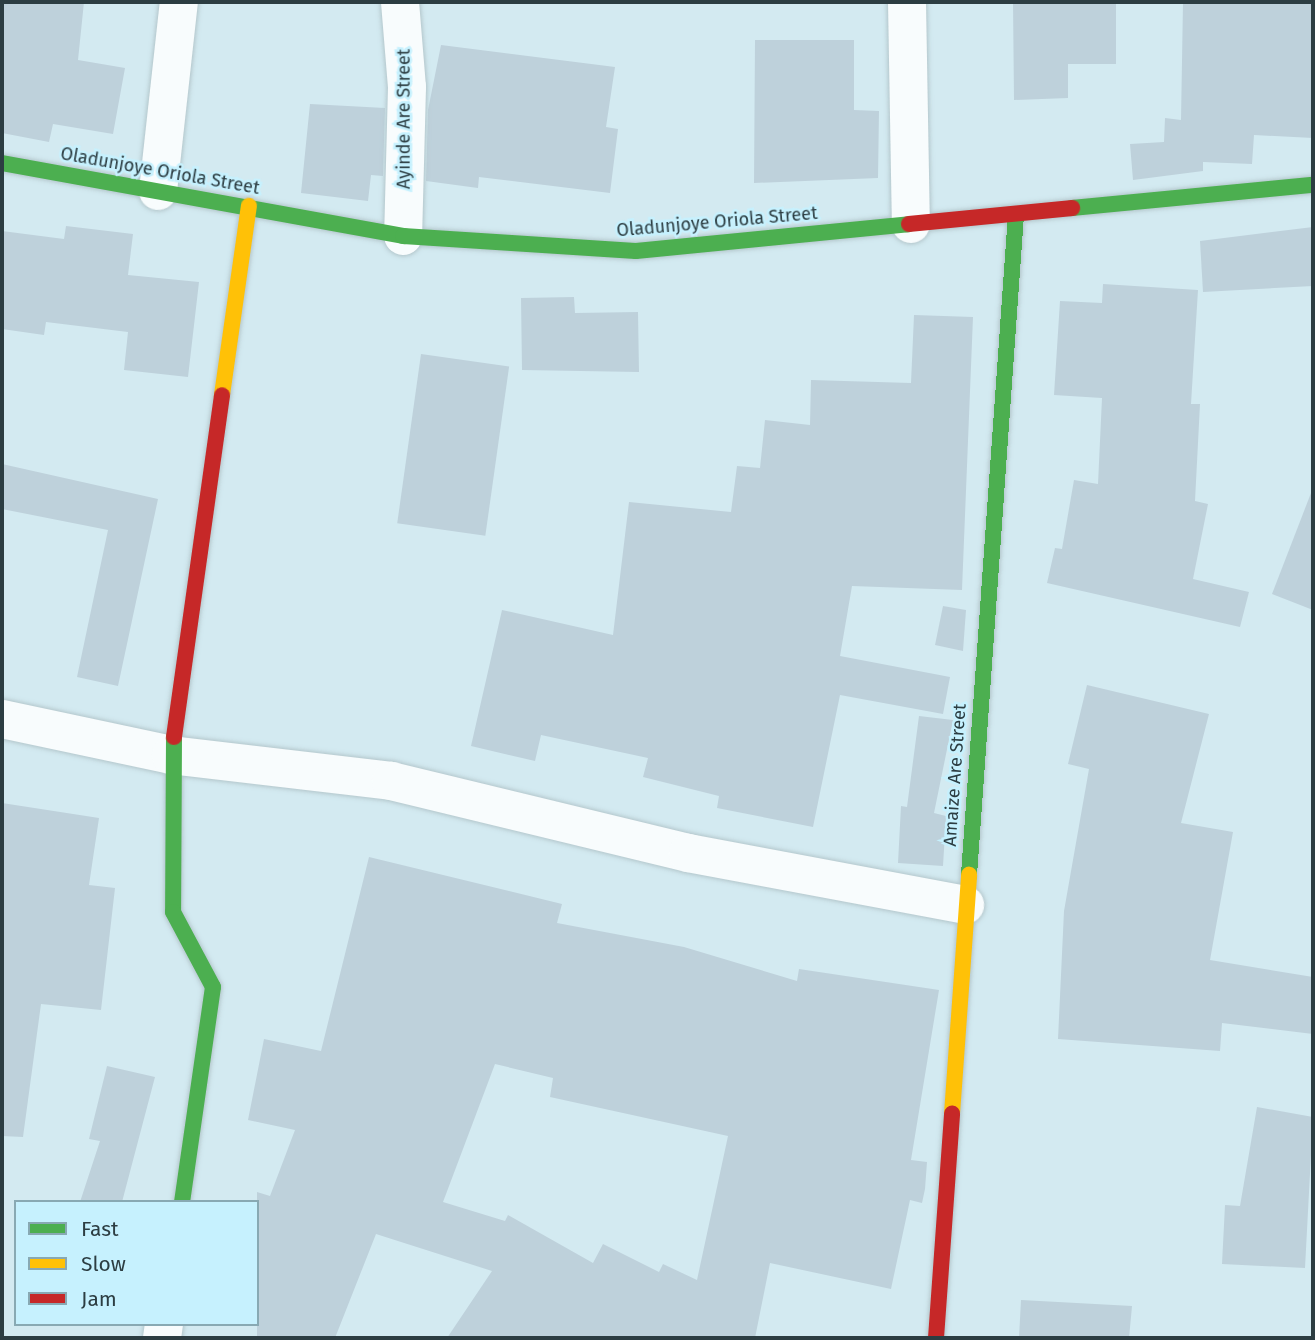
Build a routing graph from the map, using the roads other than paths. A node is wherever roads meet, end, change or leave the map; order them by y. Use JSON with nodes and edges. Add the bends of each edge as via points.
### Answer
{"nodes":[{"id":1,"x":179,"y":2,"type":"edge"},
{"id":2,"x":400,"y":2,"type":"edge"},
{"id":3,"x":907,"y":2,"type":"edge"},
{"id":4,"x":2,"y":163,"type":"edge"},
{"id":5,"x":1313,"y":185,"type":"edge"},
{"id":6,"x":158,"y":191,"type":"junction"},
{"id":7,"x":249,"y":206,"type":"junction"},
{"id":8,"x":1016,"y":215,"type":"junction"},
{"id":9,"x":911,"y":224,"type":"junction"},
{"id":10,"x":403,"y":236,"type":"junction"},
{"id":11,"x":2,"y":719,"type":"edge"},
{"id":12,"x":172,"y":755,"type":"junction"},
{"id":13,"x":965,"y":905,"type":"junction"},
{"id":14,"x":183,"y":1200,"type":"edge"},
{"id":15,"x":936,"y":1338,"type":"edge"}],
"edges":[{"from":1,"to":6,"type":"street"},
{"from":2,"to":10,"type":"street","name":"Ayinde Are Street","via":[[407,87]]},
{"from":3,"to":9,"type":"street"},
{"from":4,"to":6,"type":"street","name":"Oladunjoye Oriola Street"},
{"from":5,"to":8,"type":"street","name":"Oladunjoye Oriola Street"},
{"from":6,"to":7,"type":"street","name":"Oladunjoye Oriola Street"},
{"from":7,"to":10,"type":"street","name":"Oladunjoye Oriola Street"},
{"from":7,"to":12,"type":"street"},
{"from":8,"to":9,"type":"street","name":"Oladunjoye Oriola Street"},
{"from":8,"to":13,"type":"street","name":"Amaize Are Street"},
{"from":9,"to":10,"type":"street","name":"Oladunjoye Oriola Street","via":[[636,251]]},
{"from":11,"to":12,"type":"street"},
{"from":12,"to":13,"type":"street","via":[[391,781],[688,853]]},
{"from":12,"to":14,"type":"street","via":[[173,912],[213,987]]},
{"from":13,"to":15,"type":"street","name":"Amaize Are Street"}]}
